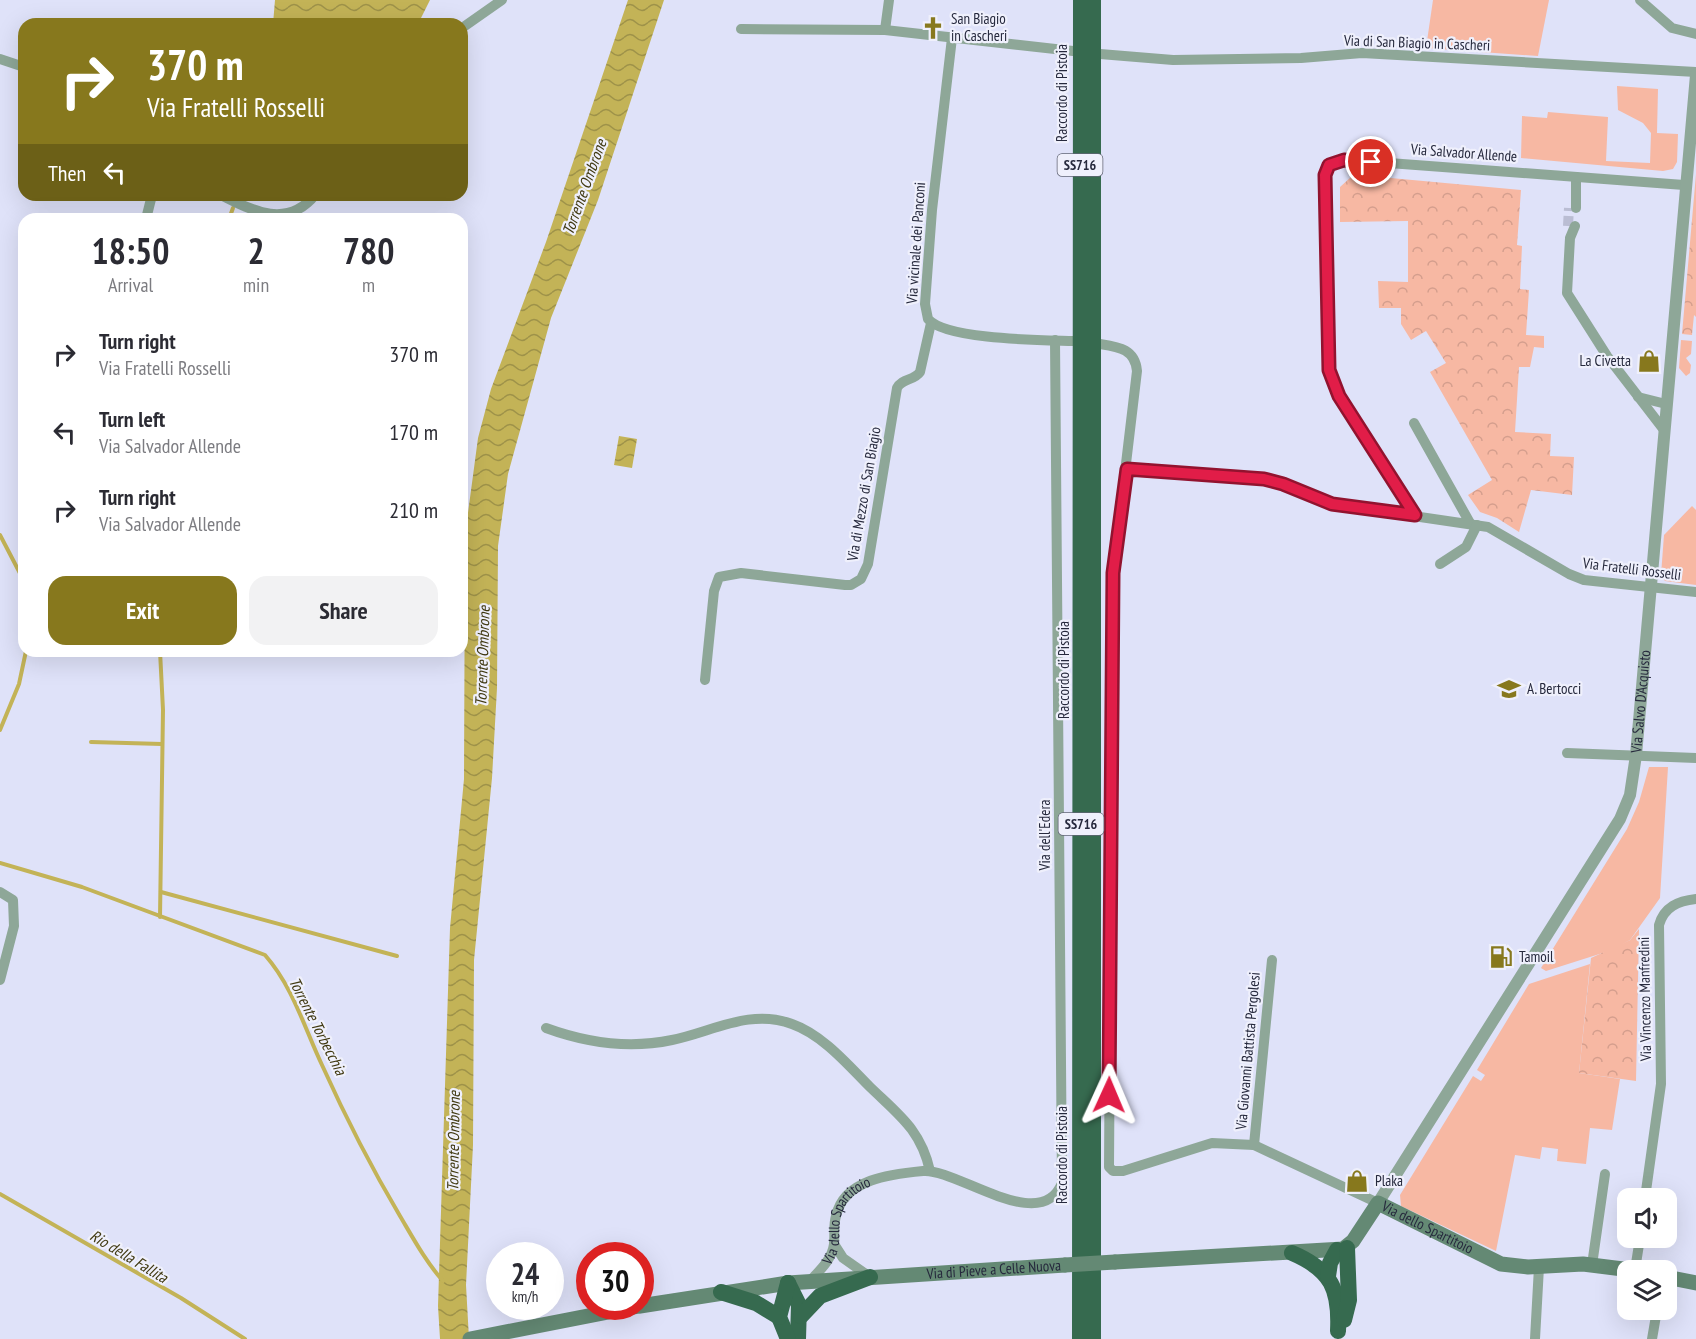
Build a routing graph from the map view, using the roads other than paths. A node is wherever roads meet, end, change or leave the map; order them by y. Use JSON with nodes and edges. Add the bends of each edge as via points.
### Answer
{"nodes":[{"id":1,"x":502,"y":0,"type":"edge"},
{"id":2,"x":889,"y":0,"type":"edge"},
{"id":3,"x":1081,"y":0,"type":"edge"},
{"id":4,"x":1093,"y":0,"type":"edge"},
{"id":5,"x":1640,"y":0,"type":"edge"},
{"id":6,"x":468,"y":24,"type":"edge"},
{"id":7,"x":741,"y":28,"type":"dead end"},
{"id":8,"x":885,"y":30,"type":"junction"},
{"id":9,"x":1696,"y":34,"type":"edge"},
{"id":10,"x":952,"y":38,"type":"junction"},
{"id":11,"x":1073,"y":51,"type":"dead end"},
{"id":12,"x":1100,"y":54,"type":"dead end"},
{"id":13,"x":0,"y":59,"type":"edge"},
{"id":14,"x":18,"y":65,"type":"edge"},
{"id":15,"x":1696,"y":74,"type":"edge"},
{"id":16,"x":1575,"y":182,"type":"junction"},
{"id":17,"x":1684,"y":185,"type":"junction"},
{"id":18,"x":235,"y":201,"type":"edge"},
{"id":19,"x":309,"y":201,"type":"edge"},
{"id":20,"x":1573,"y":208,"type":"tunnel mouth"},
{"id":21,"x":274,"y":213,"type":"edge"},
{"id":22,"x":290,"y":213,"type":"edge"},
{"id":23,"x":1571,"y":229,"type":"tunnel mouth"},
{"id":24,"x":931,"y":323,"type":"junction"},
{"id":25,"x":1055,"y":340,"type":"junction"},
{"id":26,"x":1073,"y":341,"type":"dead end"},
{"id":27,"x":1100,"y":344,"type":"dead end"},
{"id":28,"x":1638,"y":397,"type":"junction"},
{"id":29,"x":1666,"y":404,"type":"junction"},
{"id":30,"x":1414,"y":423,"type":"dead end"},
{"id":31,"x":1664,"y":430,"type":"junction"},
{"id":32,"x":1127,"y":469,"type":"junction"},
{"id":33,"x":1415,"y":515,"type":"junction"},
{"id":34,"x":1473,"y":524,"type":"junction"},
{"id":35,"x":1440,"y":564,"type":"dead end"},
{"id":36,"x":1651,"y":588,"type":"junction"},
{"id":37,"x":1696,"y":592,"type":"edge"},
{"id":38,"x":705,"y":680,"type":"dead end"},
{"id":39,"x":1567,"y":753,"type":"dead end"},
{"id":40,"x":1636,"y":755,"type":"junction"},
{"id":41,"x":1696,"y":758,"type":"edge"},
{"id":42,"x":0,"y":892,"type":"edge"},
{"id":43,"x":1696,"y":900,"type":"edge"},
{"id":44,"x":1272,"y":960,"type":"dead end"},
{"id":45,"x":0,"y":980,"type":"edge"},
{"id":46,"x":546,"y":1028,"type":"dead end"},
{"id":47,"x":1254,"y":1145,"type":"junction"},
{"id":48,"x":930,"y":1171,"type":"junction"},
{"id":49,"x":1605,"y":1174,"type":"dead end"},
{"id":50,"x":1647,"y":1188,"type":"edge"},
{"id":51,"x":1378,"y":1203,"type":"junction"},
{"id":52,"x":834,"y":1244,"type":"junction"},
{"id":53,"x":1342,"y":1249,"type":"junction"},
{"id":54,"x":1292,"y":1253,"type":"junction"},
{"id":55,"x":1592,"y":1265,"type":"junction"},
{"id":56,"x":1539,"y":1267,"type":"junction"},
{"id":57,"x":1617,"y":1268,"type":"edge"},
{"id":58,"x":1328,"y":1276,"type":"junction"},
{"id":59,"x":870,"y":1277,"type":"junction"},
{"id":60,"x":1677,"y":1280,"type":"edge"},
{"id":61,"x":809,"y":1282,"type":"junction"},
{"id":62,"x":788,"y":1283,"type":"junction"},
{"id":63,"x":1696,"y":1283,"type":"edge"},
{"id":64,"x":721,"y":1292,"type":"junction"},
{"id":65,"x":654,"y":1304,"type":"edge"},
{"id":66,"x":801,"y":1316,"type":"junction"},
{"id":67,"x":779,"y":1317,"type":"junction"},
{"id":68,"x":576,"y":1318,"type":"edge"},
{"id":69,"x":1655,"y":1320,"type":"edge"},
{"id":70,"x":1335,"y":1335,"type":"edge"},
{"id":71,"x":470,"y":1339,"type":"edge"},
{"id":72,"x":788,"y":1339,"type":"edge"},
{"id":73,"x":798,"y":1339,"type":"edge"},
{"id":74,"x":1080,"y":1339,"type":"edge"},
{"id":75,"x":1093,"y":1339,"type":"edge"},
{"id":76,"x":1535,"y":1339,"type":"edge"},
{"id":77,"x":1652,"y":1339,"type":"edge"}],
"edges":[{"from":1,"to":6,"type":"street"},
{"from":2,"to":8,"type":"street"},
{"from":3,"to":74,"type":"highway","name":"Raccordo di Pistoia","number":"SS716"},
{"from":4,"to":75,"type":"highway","name":"Raccordo di Pistoia","number":"SS716"},
{"from":5,"to":9,"type":"street","via":[[1672,28]]},
{"from":7,"to":8,"type":"street"},
{"from":8,"to":10,"type":"street"},
{"from":10,"to":11,"type":"street"},
{"from":10,"to":24,"type":"street","name":"Via vicinale dei Panconi","via":[[930,237],[926,304]]},
{"from":12,"to":15,"type":"street","name":"Via di San Biagio in Cascheri","via":[[1173,60],[1362,53]]},
{"from":13,"to":14,"type":"street"},
{"from":15,"to":17,"type":"street","name":"Via Salvo D'Acquisto"},
{"from":16,"to":17,"type":"street","name":"Via Salvador Allende"},
{"from":16,"to":20,"type":"street"},
{"from":16,"to":33,"type":"street","name":"Via Salvador Allende","via":[[1349,160],[1333,163],[1327,170],[1332,381]]},
{"from":17,"to":29,"type":"street","name":"Via Salvo D'Acquisto"},
{"from":18,"to":21,"type":"street"},
{"from":19,"to":22,"type":"street"},
{"from":23,"to":28,"type":"street","via":[[1567,293]]},
{"from":24,"to":25,"type":"street","name":"Via vicinale dei Panconi","via":[[992,337]]},
{"from":24,"to":38,"type":"street","name":"Via di Mezzo di San Biagio","via":[[920,372],[897,388],[871,548],[861,579],[845,585],[741,573],[719,577],[714,591]]},
{"from":25,"to":26,"type":"street","name":"Via vicinale dei Panconi"},
{"from":25,"to":48,"type":"street","name":"Via dell'Edera","via":[[1063,1179],[1052,1197],[1025,1202],[996,1197]]},
{"from":27,"to":32,"type":"street","via":[[1127,350],[1137,365]]},
{"from":28,"to":29,"type":"street"},
{"from":28,"to":31,"type":"street"},
{"from":29,"to":31,"type":"street","name":"Via Salvo D'Acquisto"},
{"from":30,"to":34,"type":"street"},
{"from":31,"to":36,"type":"street","name":"Via Salvo D'Acquisto"},
{"from":32,"to":33,"type":"street","name":"Via Fratelli Rosselli","via":[[1264,479],[1332,504]]},
{"from":32,"to":47,"type":"street","name":"Via dello Spartitoio","via":[[1113,573],[1108,1161],[1113,1171],[1129,1170],[1212,1143]]},
{"from":33,"to":34,"type":"street","name":"Via Fratelli Rosselli"},
{"from":34,"to":35,"type":"street","via":[[1466,547]]},
{"from":34,"to":36,"type":"street","name":"Via Fratelli Rosselli","via":[[1497,530],[1576,578]]},
{"from":36,"to":37,"type":"street","name":"Via Fratelli Rosselli"},
{"from":36,"to":40,"type":"street","name":"Via Salvo D'Acquisto"},
{"from":39,"to":40,"type":"street"},
{"from":40,"to":41,"type":"street"},
{"from":40,"to":51,"type":"street","name":"Via Salvo D'Acquisto","via":[[1630,795],[1620,819]]},
{"from":42,"to":45,"type":"street","via":[[13,900],[15,914]]},
{"from":43,"to":50,"type":"street","name":"Via Vincenzo Manfredini","via":[[1669,908],[1659,925],[1661,1084]]},
{"from":44,"to":47,"type":"street","name":"Via Giovanni Battista Pergolesi"},
{"from":46,"to":48,"type":"street","via":[[588,1042],[641,1043],[675,1040],[734,1021],[760,1019],[793,1024],[849,1066],[910,1127],[923,1145]]},
{"from":47,"to":51,"type":"street","name":"Via dello Spartitoio"},
{"from":48,"to":52,"type":"street","name":"Via dello Spartitoio","via":[[880,1178],[858,1186],[838,1209]]},
{"from":49,"to":55,"type":"street"},
{"from":51,"to":53,"type":"main road","name":"Via Salvo D'Acquisto"},
{"from":51,"to":56,"type":"main road","name":"Via dello Spartitoio","via":[[1486,1259],[1509,1266]]},
{"from":52,"to":59,"type":"street","via":[[843,1258]]},
{"from":52,"to":61,"type":"street","name":"Via dello Spartitoio","via":[[828,1260]]},
{"from":53,"to":54,"type":"main road","name":"Via di Pieve a Celle Nuova"},
{"from":53,"to":58,"type":"highway","via":[[1330,1263]]},
{"from":53,"to":70,"type":"highway","via":[[1349,1306]]},
{"from":54,"to":58,"type":"highway","via":[[1314,1263]]},
{"from":54,"to":59,"type":"main road","name":"Via di Pieve a Celle Nuova","bridge":true},
{"from":55,"to":56,"type":"main road","name":"Via dello Spartitoio"},
{"from":55,"to":57,"type":"main road","name":"Via dello Spartitoio"},
{"from":56,"to":76,"type":"street"},
{"from":58,"to":70,"type":"highway","via":[[1338,1303]]},
{"from":59,"to":61,"type":"main road","name":"Via di Pieve a Celle Nuova"},
{"from":59,"to":66,"type":"highway","via":[[820,1296]]},
{"from":60,"to":63,"type":"main road"},
{"from":61,"to":62,"type":"main road","name":"Via di Pieve a Celle Nuova"},
{"from":62,"to":64,"type":"main road","name":"Via di Pieve a Celle Nuova"},
{"from":62,"to":66,"type":"highway"},
{"from":62,"to":67,"type":"highway"},
{"from":64,"to":65,"type":"main road","name":"Via di Pieve a Celle Nuova"},
{"from":64,"to":67,"type":"highway","via":[[756,1303]]},
{"from":66,"to":73,"type":"highway"},
{"from":67,"to":72,"type":"highway"},
{"from":68,"to":71,"type":"main road","name":"Via di Pieve a Celle Nuova"},
{"from":69,"to":77,"type":"street"}]}
